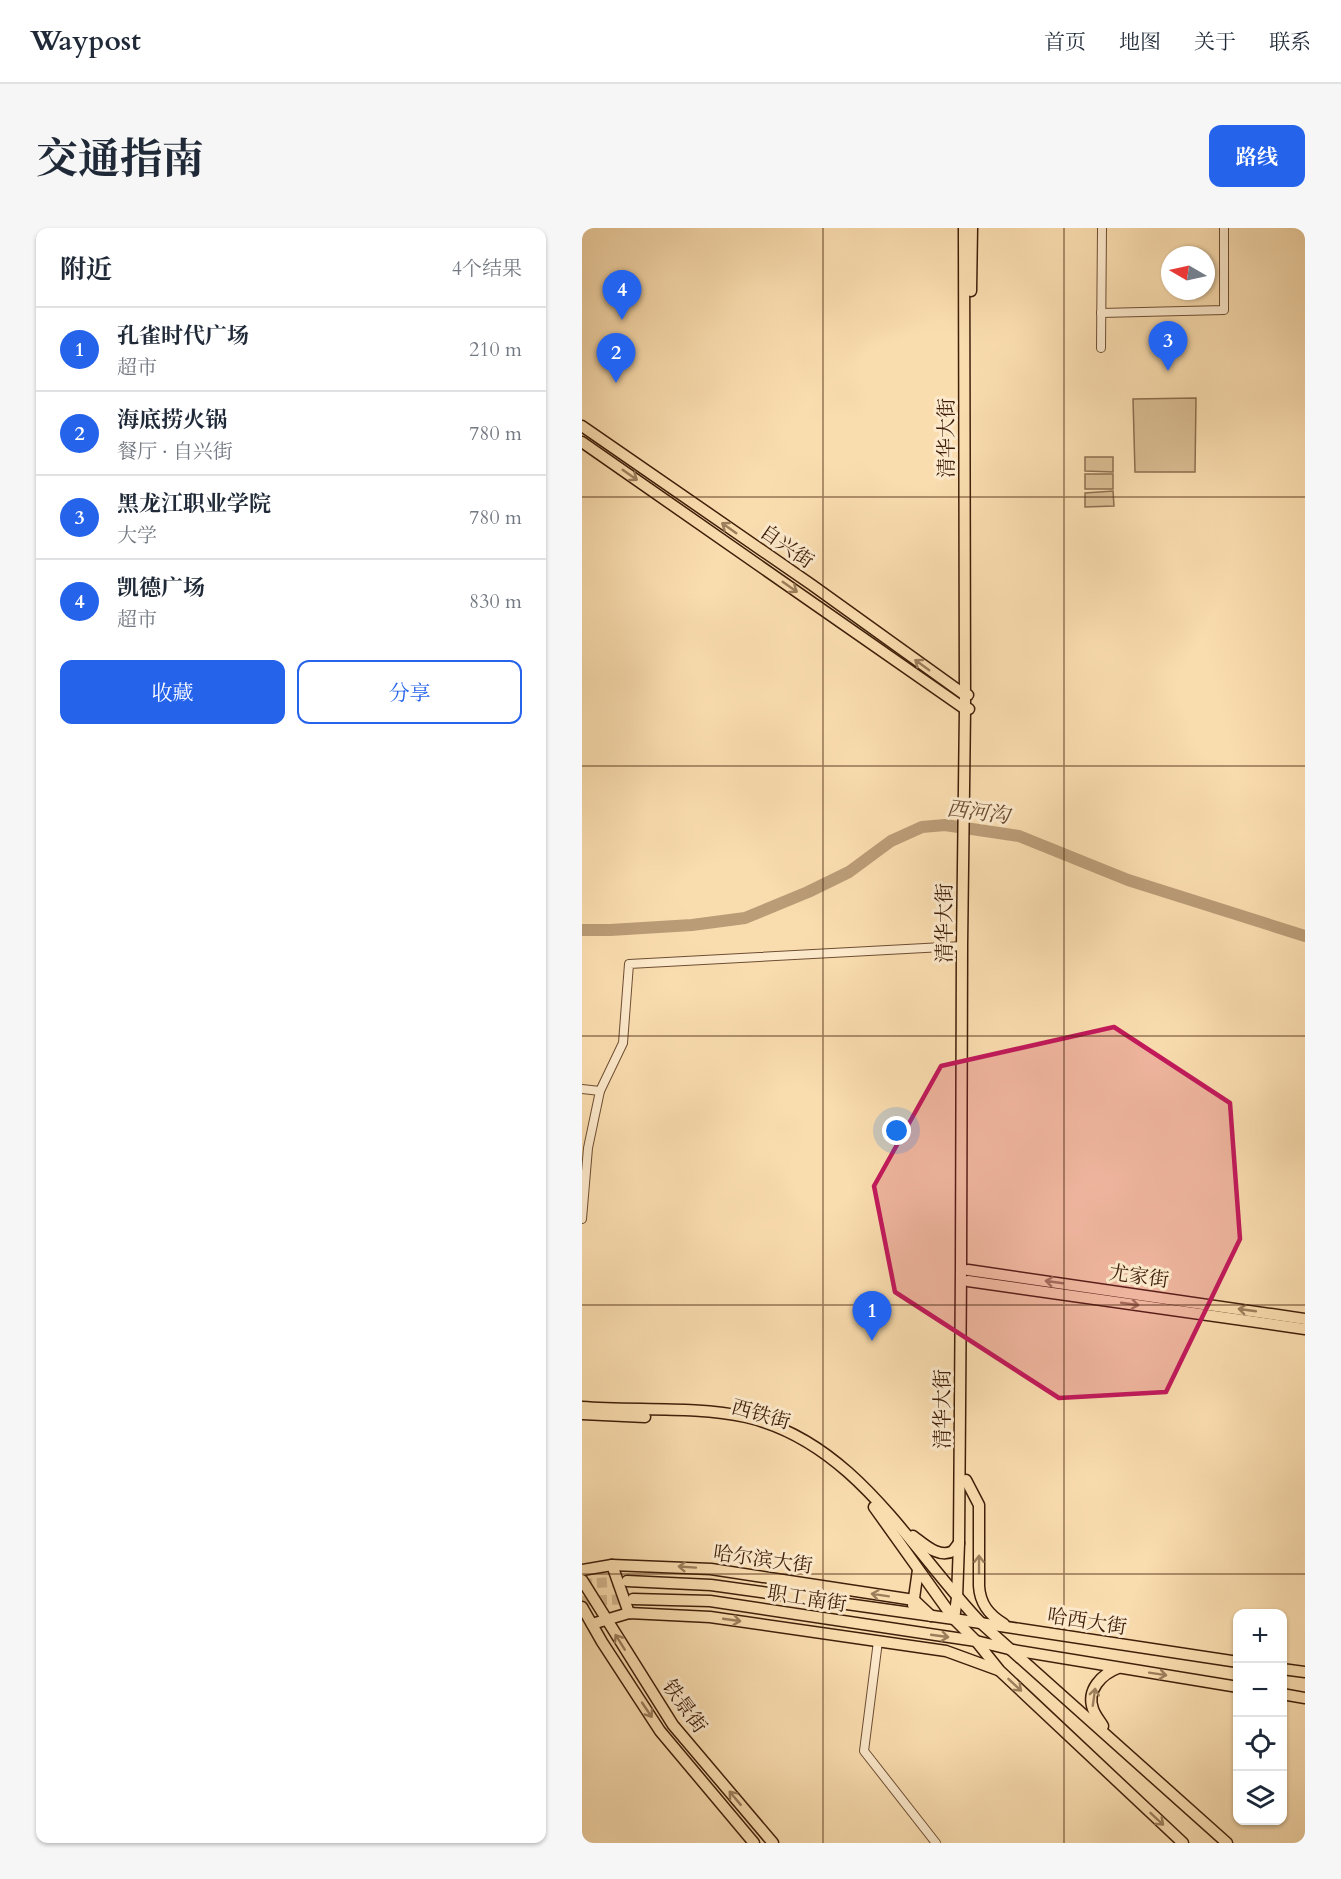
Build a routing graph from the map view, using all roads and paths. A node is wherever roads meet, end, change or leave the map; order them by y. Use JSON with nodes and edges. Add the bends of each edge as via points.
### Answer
{"nodes":[{"id":1,"x":964,"y":228,"type":"edge"},
{"id":2,"x":972,"y":228,"type":"edge"},
{"id":3,"x":1102,"y":228,"type":"edge"},
{"id":4,"x":1224,"y":228,"type":"edge"},
{"id":5,"x":1101,"y":313,"type":"junction"},
{"id":6,"x":1101,"y":348,"type":"dead end"},
{"id":7,"x":582,"y":426,"type":"edge"},
{"id":8,"x":582,"y":442,"type":"edge"},
{"id":9,"x":968,"y":695,"type":"junction"},
{"id":10,"x":968,"y":709,"type":"junction"},
{"id":11,"x":965,"y":893,"type":"junction"},
{"id":12,"x":962,"y":946,"type":"junction"},
{"id":13,"x":582,"y":1089,"type":"edge"},
{"id":14,"x":600,"y":1091,"type":"junction"},
{"id":15,"x":582,"y":1219,"type":"edge"},
{"id":16,"x":968,"y":1275,"type":"junction"},
{"id":17,"x":1305,"y":1319,"type":"edge"},
{"id":18,"x":1305,"y":1329,"type":"edge"},
{"id":19,"x":582,"y":1407,"type":"edge"},
{"id":20,"x":582,"y":1414,"type":"edge"},
{"id":21,"x":966,"y":1480,"type":"junction"},
{"id":22,"x":897,"y":1527,"type":"junction"},
{"id":23,"x":959,"y":1543,"type":"junction"},
{"id":24,"x":612,"y":1565,"type":"junction"},
{"id":25,"x":582,"y":1570,"type":"edge"},
{"id":26,"x":918,"y":1570,"type":"junction"},
{"id":27,"x":582,"y":1580,"type":"edge"},
{"id":28,"x":627,"y":1581,"type":"tunnel mouth"},
{"id":29,"x":633,"y":1599,"type":"tunnel mouth"},
{"id":30,"x":914,"y":1600,"type":"junction"},
{"id":31,"x":961,"y":1601,"type":"junction"},
{"id":32,"x":582,"y":1607,"type":"edge"},
{"id":33,"x":629,"y":1613,"type":"junction"},
{"id":34,"x":912,"y":1613,"type":"junction"},
{"id":35,"x":931,"y":1617,"type":"junction"},
{"id":36,"x":954,"y":1619,"type":"junction"},
{"id":37,"x":606,"y":1620,"type":"junction"},
{"id":38,"x":982,"y":1623,"type":"junction"},
{"id":39,"x":591,"y":1624,"type":"junction"},
{"id":40,"x":1013,"y":1628,"type":"junction"},
{"id":41,"x":878,"y":1641,"type":"junction"},
{"id":42,"x":976,"y":1641,"type":"junction"},
{"id":43,"x":1013,"y":1650,"type":"junction"},
{"id":44,"x":1233,"y":1661,"type":"edge"},
{"id":45,"x":1118,"y":1668,"type":"junction"},
{"id":46,"x":1287,"y":1670,"type":"edge"},
{"id":47,"x":1000,"y":1671,"type":"junction"},
{"id":48,"x":1305,"y":1672,"type":"edge"},
{"id":49,"x":1233,"y":1686,"type":"edge"},
{"id":50,"x":1287,"y":1695,"type":"edge"},
{"id":51,"x":1305,"y":1698,"type":"edge"},
{"id":52,"x":1107,"y":1734,"type":"junction"},
{"id":53,"x":754,"y":1843,"type":"edge"},
{"id":54,"x":773,"y":1843,"type":"edge"},
{"id":55,"x":936,"y":1843,"type":"edge"},
{"id":56,"x":1183,"y":1843,"type":"edge"},
{"id":57,"x":1227,"y":1843,"type":"edge"}],
"edges":[{"from":1,"to":9,"type":"main road","name":"清华大街"},
{"from":2,"to":9,"type":"main road","name":"清华大街"},
{"from":3,"to":5,"type":"street"},
{"from":4,"to":5,"type":"street","via":[[1224,310]]},
{"from":5,"to":6,"type":"street"},
{"from":9,"to":7,"type":"main road","name":"自兴街","one_way":true},
{"from":8,"to":10,"type":"main road","name":"自兴街","one_way":true},
{"from":9,"to":10,"type":"main road","name":"清华大街"},
{"from":10,"to":11,"type":"main road","name":"清华大街"},
{"from":11,"to":12,"type":"main road","name":"清华大街"},
{"from":11,"to":16,"type":"main road","name":"清华大街"},
{"from":12,"to":14,"type":"street","via":[[629,964],[623,1043]]},
{"from":12,"to":23,"type":"main road","name":"清华大街"},
{"from":13,"to":14,"type":"street"},
{"from":14,"to":15,"type":"street","via":[[588,1148]]},
{"from":17,"to":16,"type":"main road","name":"尤家街","one_way":true},
{"from":16,"to":18,"type":"main road","name":"尤家街","one_way":true},
{"from":16,"to":21,"type":"main road","name":"清华大街"},
{"from":19,"to":22,"type":"main road","name":"西铁街","via":[[720,1413],[782,1429],[841,1466]]},
{"from":20,"to":22,"type":"main road","name":"西铁街","via":[[725,1420],[761,1428],[799,1445],[833,1469]]},
{"from":21,"to":31,"type":"main road","name":"清华大街"},
{"from":40,"to":21,"type":"main road","one_way":true,"via":[[994,1618],[980,1598],[979,1504]]},
{"from":22,"to":23,"type":"main road","via":[[943,1554],[953,1551]]},
{"from":22,"to":26,"type":"main road"},
{"from":22,"to":31,"type":"main road"},
{"from":23,"to":31,"type":"main road","name":"清华大街"},
{"from":24,"to":25,"type":"main road","name":"哈尔滨大街"},
{"from":30,"to":24,"type":"main road","name":"哈尔滨大街","one_way":true,"via":[[711,1569]]},
{"from":24,"to":33,"type":"main road"},
{"from":26,"to":30,"type":"main road"},
{"from":26,"to":36,"type":"main road"},
{"from":27,"to":37,"type":"main road","name":"铁景街"},
{"from":28,"to":34,"type":"main road","name":"职工南街","via":[[711,1585]]},
{"from":29,"to":42,"type":"main road","name":"职工南街","one_way":true,"via":[[710,1601]]},
{"from":30,"to":34,"type":"main road"},
{"from":30,"to":35,"type":"main road"},
{"from":31,"to":36,"type":"main road","name":"清华大街"},
{"from":31,"to":38,"type":"main road"},
{"from":32,"to":39,"type":"main road","name":"铁景街"},
{"from":33,"to":37,"type":"main road"},
{"from":33,"to":41,"type":"main road","one_way":true,"via":[[710,1617]]},
{"from":34,"to":35,"type":"main road","name":"职工南街"},
{"from":35,"to":36,"type":"main road","name":"哈西大街"},
{"from":36,"to":38,"type":"main road","name":"哈西大街"},
{"from":36,"to":42,"type":"main road"},
{"from":37,"to":39,"type":"main road"},
{"from":54,"to":37,"type":"main road","name":"铁景街","one_way":true,"via":[[673,1725]]},
{"from":38,"to":40,"type":"main road","name":"哈西大街"},
{"from":38,"to":43,"type":"main road"},
{"from":39,"to":53,"type":"main road","name":"铁景街","one_way":true,"via":[[660,1731]]},
{"from":40,"to":44,"type":"main road","name":"哈西大街"},
{"from":41,"to":47,"type":"main road","via":[[946,1651]]},
{"from":41,"to":55,"type":"street","via":[[864,1751]]},
{"from":42,"to":43,"type":"main road","name":"哈西大街"},
{"from":42,"to":47,"type":"main road"},
{"from":43,"to":45,"type":"main road","name":"哈西大街"},
{"from":43,"to":52,"type":"main road"},
{"from":45,"to":49,"type":"main road","name":"哈西大街","one_way":true},
{"from":52,"to":45,"type":"main road","one_way":true,"via":[[1092,1708],[1092,1699],[1098,1681]]},
{"from":46,"to":48,"type":"main road"},
{"from":47,"to":56,"type":"main road","one_way":true},
{"from":50,"to":51,"type":"main road"},
{"from":52,"to":57,"type":"main road"}]}
